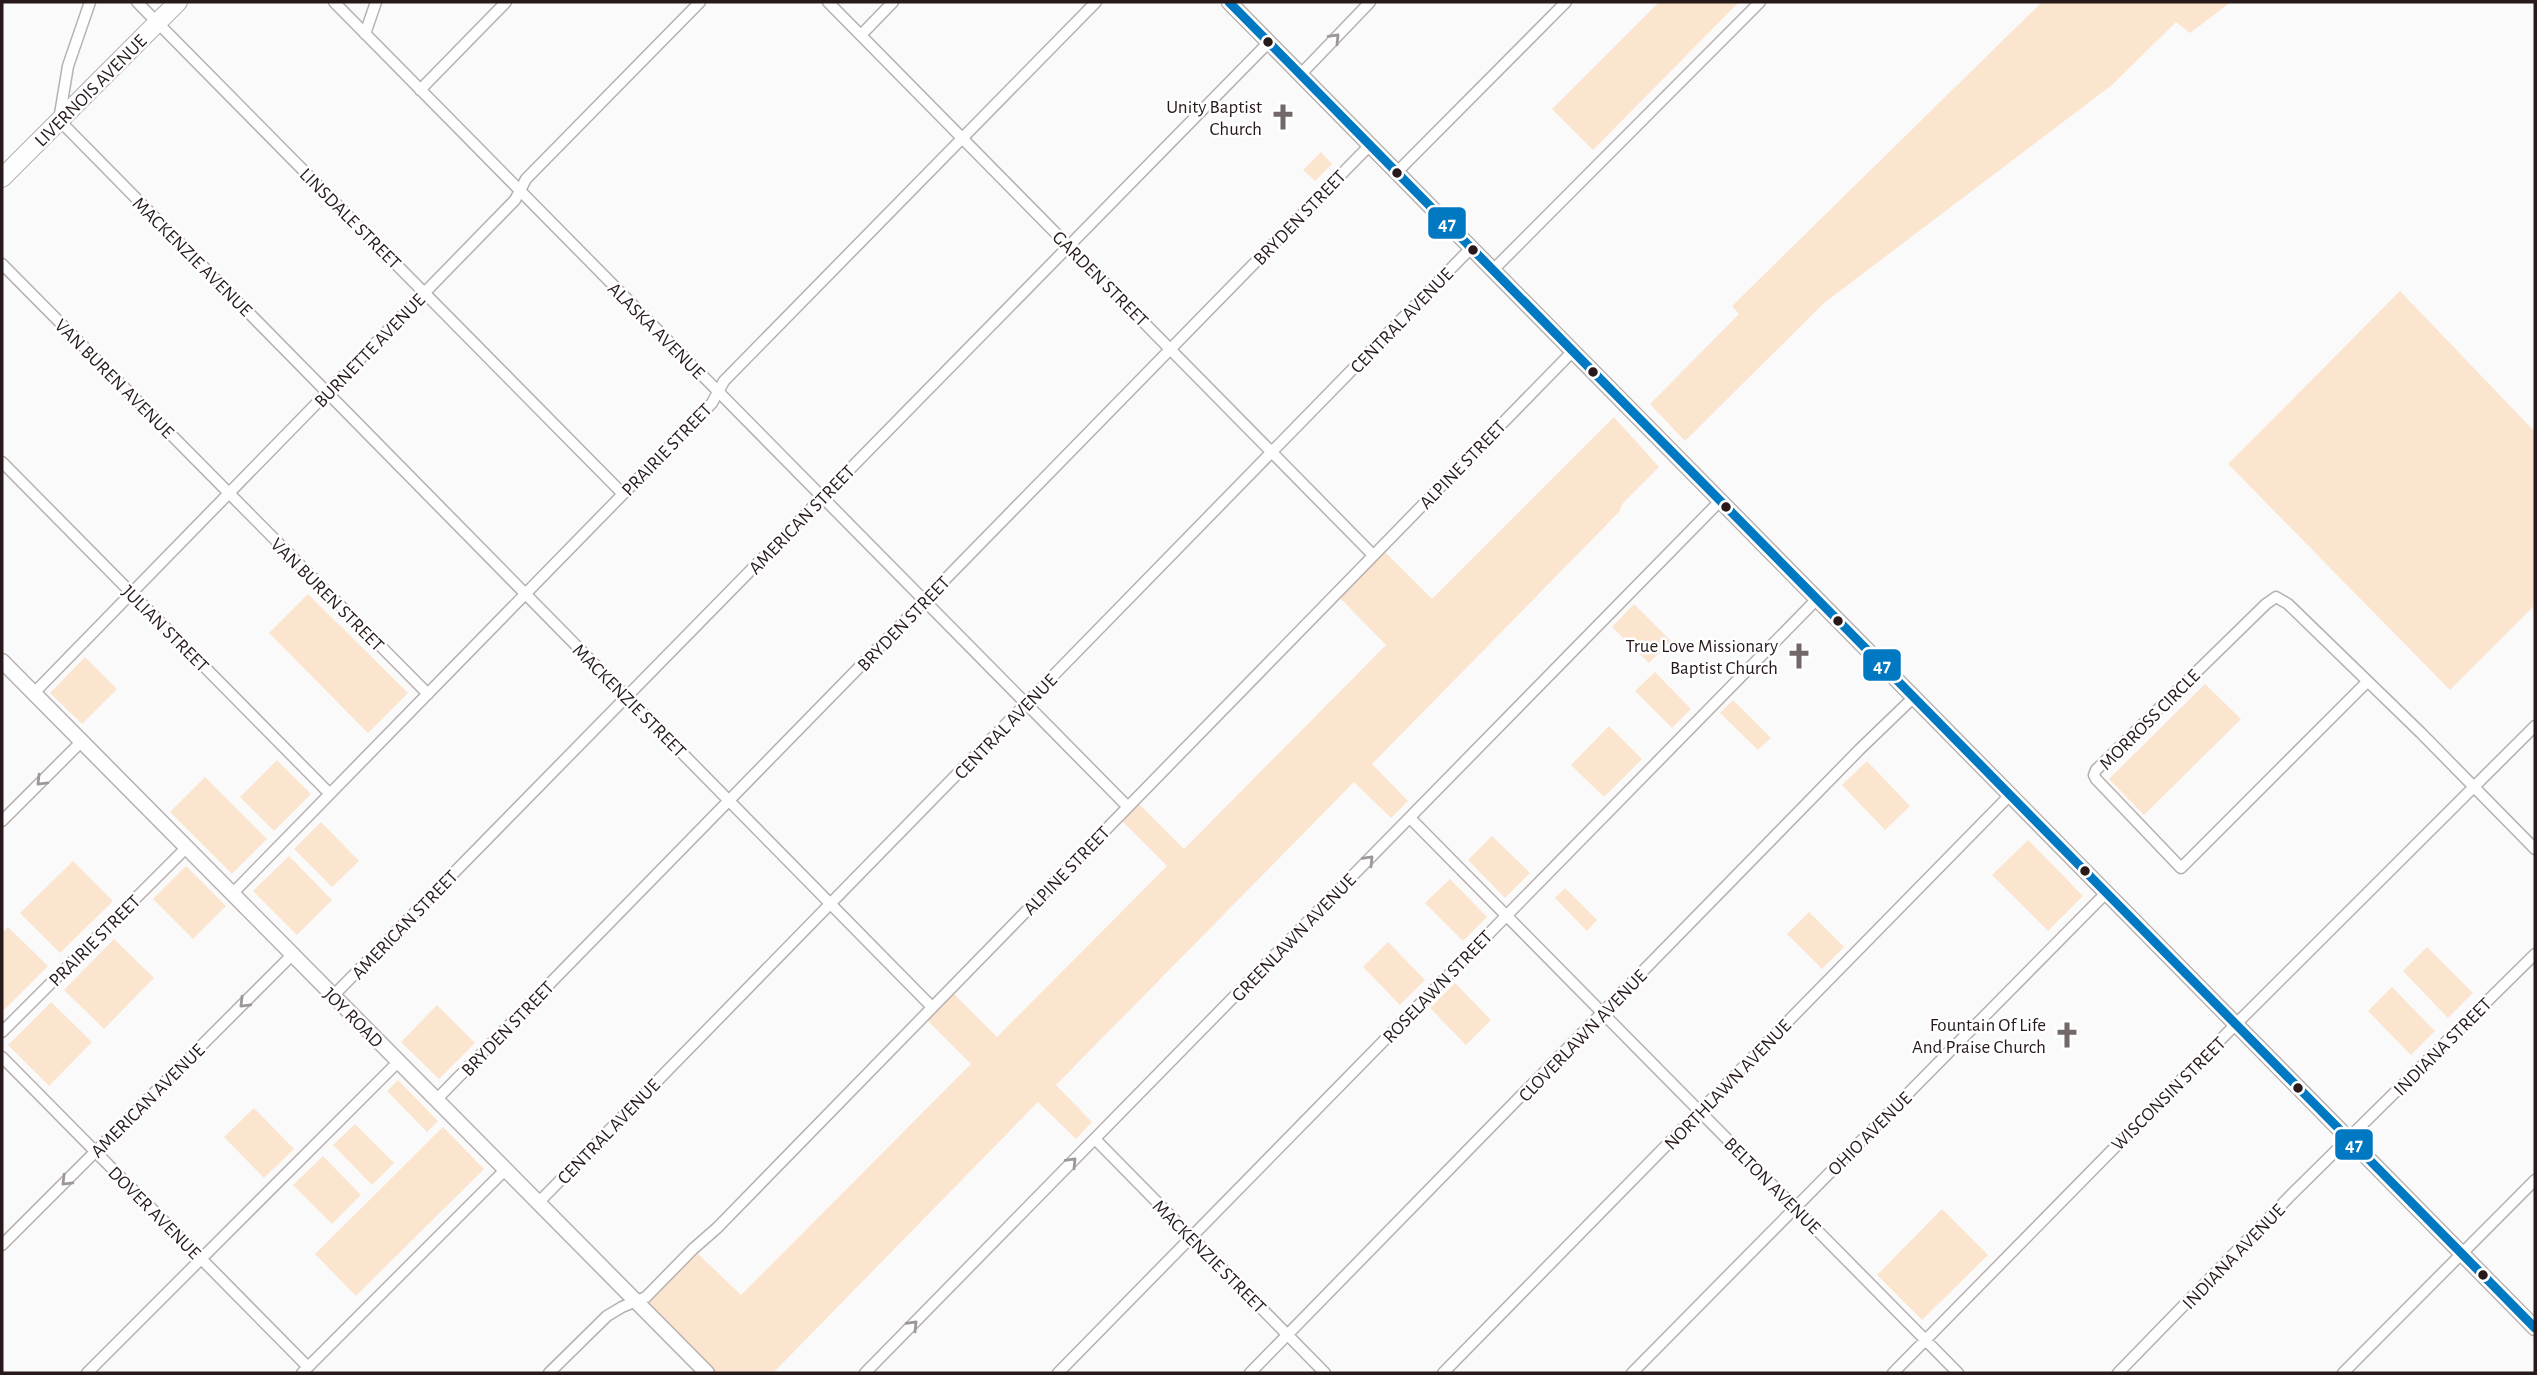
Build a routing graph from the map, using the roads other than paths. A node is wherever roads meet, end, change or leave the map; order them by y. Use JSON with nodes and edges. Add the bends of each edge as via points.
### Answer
{"nodes":[{"id":1,"x":90,"y":2,"type":"edge"},
{"id":2,"x":137,"y":2,"type":"edge"},
{"id":3,"x":178,"y":2,"type":"edge"},
{"id":4,"x":334,"y":2,"type":"edge"},
{"id":5,"x":376,"y":2,"type":"edge"},
{"id":6,"x":506,"y":2,"type":"edge"},
{"id":7,"x":700,"y":2,"type":"edge"},
{"id":8,"x":828,"y":2,"type":"edge"},
{"id":9,"x":893,"y":2,"type":"edge"},
{"id":10,"x":1096,"y":2,"type":"edge"},
{"id":11,"x":1229,"y":2,"type":"edge"},
{"id":12,"x":1370,"y":2,"type":"edge"},
{"id":13,"x":1566,"y":2,"type":"edge"},
{"id":14,"x":1760,"y":2,"type":"edge"},
{"id":15,"x":158,"y":22,"type":"junction"},
{"id":16,"x":365,"y":34,"type":"junction"},
{"id":17,"x":861,"y":35,"type":"junction"},
{"id":18,"x":1269,"y":42,"type":"junction"},
{"id":19,"x":1300,"y":75,"type":"junction"},
{"id":20,"x":420,"y":90,"type":"junction"},
{"id":21,"x":59,"y":120,"type":"junction"},
{"id":22,"x":962,"y":138,"type":"junction"},
{"id":23,"x":1370,"y":145,"type":"junction"},
{"id":24,"x":1397,"y":172,"type":"junction"},
{"id":25,"x":2,"y":178,"type":"edge"},
{"id":26,"x":520,"y":191,"type":"junction"},
{"id":27,"x":1069,"y":246,"type":"junction"},
{"id":28,"x":1471,"y":248,"type":"junction"},
{"id":29,"x":2,"y":264,"type":"edge"},
{"id":30,"x":1493,"y":270,"type":"junction"},
{"id":31,"x":425,"y":293,"type":"junction"},
{"id":32,"x":1170,"y":349,"type":"junction"},
{"id":33,"x":1573,"y":351,"type":"junction"},
{"id":34,"x":718,"y":392,"type":"junction"},
{"id":35,"x":327,"y":393,"type":"junction"},
{"id":36,"x":1272,"y":452,"type":"junction"},
{"id":37,"x":2,"y":462,"type":"edge"},
{"id":38,"x":229,"y":493,"type":"junction"},
{"id":39,"x":623,"y":494,"type":"junction"},
{"id":40,"x":822,"y":497,"type":"junction"},
{"id":41,"x":1720,"y":501,"type":"junction"},
{"id":42,"x":1373,"y":555,"type":"junction"},
{"id":43,"x":131,"y":593,"type":"junction"},
{"id":44,"x":526,"y":594,"type":"junction"},
{"id":45,"x":1817,"y":599,"type":"junction"},
{"id":46,"x":925,"y":601,"type":"junction"},
{"id":47,"x":2,"y":662,"type":"edge"},
{"id":48,"x":2367,"y":682,"type":"junction"},
{"id":49,"x":33,"y":694,"type":"junction"},
{"id":50,"x":428,"y":694,"type":"junction"},
{"id":51,"x":627,"y":697,"type":"junction"},
{"id":52,"x":1914,"y":697,"type":"junction"},
{"id":53,"x":1026,"y":704,"type":"junction"},
{"id":54,"x":2535,"y":726,"type":"edge"},
{"id":55,"x":81,"y":742,"type":"junction"},
{"id":56,"x":2474,"y":787,"type":"junction"},
{"id":57,"x":330,"y":794,"type":"junction"},
{"id":58,"x":2010,"y":795,"type":"junction"},
{"id":59,"x":729,"y":801,"type":"junction"},
{"id":60,"x":1128,"y":807,"type":"junction"},
{"id":61,"x":1410,"y":818,"type":"junction"},
{"id":62,"x":2,"y":821,"type":"edge"},
{"id":63,"x":186,"y":848,"type":"junction"},
{"id":64,"x":2535,"y":849,"type":"edge"},
{"id":65,"x":2106,"y":892,"type":"junction"},
{"id":66,"x":232,"y":894,"type":"junction"},
{"id":67,"x":831,"y":904,"type":"junction"},
{"id":68,"x":1506,"y":916,"type":"junction"},
{"id":69,"x":2535,"y":954,"type":"edge"},
{"id":70,"x":292,"y":955,"type":"junction"},
{"id":71,"x":333,"y":996,"type":"junction"},
{"id":72,"x":932,"y":1007,"type":"junction"},
{"id":73,"x":1603,"y":1014,"type":"junction"},
{"id":74,"x":2236,"y":1024,"type":"junction"},
{"id":75,"x":2,"y":1032,"type":"edge"},
{"id":76,"x":2,"y":1057,"type":"edge"},
{"id":77,"x":398,"y":1062,"type":"junction"},
{"id":78,"x":436,"y":1100,"type":"junction"},
{"id":79,"x":1700,"y":1112,"type":"junction"},
{"id":80,"x":1095,"y":1139,"type":"junction"},
{"id":81,"x":2349,"y":1139,"type":"junction"},
{"id":82,"x":95,"y":1152,"type":"junction"},
{"id":83,"x":505,"y":1170,"type":"junction"},
{"id":84,"x":2535,"y":1180,"type":"edge"},
{"id":85,"x":538,"y":1203,"type":"junction"},
{"id":86,"x":1795,"y":1207,"type":"junction"},
{"id":87,"x":1191,"y":1237,"type":"junction"},
{"id":88,"x":2,"y":1245,"type":"edge"},
{"id":89,"x":2462,"y":1253,"type":"junction"},
{"id":90,"x":201,"y":1259,"type":"junction"},
{"id":91,"x":634,"y":1300,"type":"junction"},
{"id":92,"x":2535,"y":1328,"type":"edge"},
{"id":93,"x":1288,"y":1335,"type":"junction"},
{"id":94,"x":1925,"y":1340,"type":"junction"},
{"id":95,"x":305,"y":1370,"type":"edge"},
{"id":96,"x":87,"y":1373,"type":"edge"},
{"id":97,"x":549,"y":1373,"type":"edge"},
{"id":98,"x":707,"y":1373,"type":"edge"},
{"id":99,"x":865,"y":1373,"type":"edge"},
{"id":100,"x":1058,"y":1373,"type":"edge"},
{"id":101,"x":1250,"y":1373,"type":"edge"},
{"id":102,"x":1325,"y":1373,"type":"edge"},
{"id":103,"x":1443,"y":1373,"type":"edge"},
{"id":104,"x":1632,"y":1373,"type":"edge"},
{"id":105,"x":1893,"y":1373,"type":"edge"},
{"id":106,"x":1958,"y":1373,"type":"edge"},
{"id":107,"x":2118,"y":1373,"type":"edge"},
{"id":108,"x":2343,"y":1373,"type":"edge"}],
"edges":[{"from":1,"to":21,"type":"street","via":[[68,66]]},
{"from":2,"to":15,"type":"street","name":"LINSDALE STREET"},
{"from":3,"to":15,"type":"main road","name":"LIVERNOIS AVENUE"},
{"from":4,"to":16,"type":"street","name":"ALASKA AVENUE"},
{"from":5,"to":16,"type":"street"},
{"from":6,"to":20,"type":"street"},
{"from":7,"to":26,"type":"street","name":"BURNETTE AVENUE","via":[[526,179]]},
{"from":8,"to":17,"type":"street","name":"GARDEN STREET"},
{"from":9,"to":17,"type":"street"},
{"from":10,"to":22,"type":"street","name":"PRAIRIE STREET"},
{"from":11,"to":18,"type":"street"},
{"from":19,"to":12,"type":"street","one_way":true},
{"from":13,"to":24,"type":"street"},
{"from":14,"to":30,"type":"street"},
{"from":15,"to":21,"type":"main road","name":"LIVERNOIS AVENUE"},
{"from":15,"to":31,"type":"street","name":"LINSDALE STREET"},
{"from":16,"to":20,"type":"street","name":"ALASKA AVENUE"},
{"from":17,"to":22,"type":"street","name":"GARDEN STREET"},
{"from":18,"to":19,"type":"street"},
{"from":18,"to":27,"type":"street","name":"AMERICAN STREET"},
{"from":19,"to":23,"type":"street"},
{"from":20,"to":26,"type":"street","name":"ALASKA AVENUE"},
{"from":21,"to":25,"type":"main road","name":"LIVERNOIS AVENUE"},
{"from":21,"to":35,"type":"street","name":"MACKENZIE AVENUE"},
{"from":22,"to":27,"type":"street","name":"GARDEN STREET"},
{"from":22,"to":34,"type":"street","name":"PRAIRIE STREET"},
{"from":23,"to":24,"type":"street"},
{"from":23,"to":32,"type":"street","name":"BRYDEN STREET"},
{"from":24,"to":28,"type":"street"},
{"from":26,"to":31,"type":"street","name":"BURNETTE AVENUE"},
{"from":26,"to":34,"type":"street","name":"ALASKA AVENUE"},
{"from":27,"to":32,"type":"street","name":"GARDEN STREET"},
{"from":27,"to":40,"type":"street","name":"AMERICAN STREET"},
{"from":28,"to":30,"type":"street"},
{"from":28,"to":36,"type":"street","name":"CENTRAL AVENUE"},
{"from":29,"to":38,"type":"street","name":"VAN BUREN AVENUE"},
{"from":30,"to":33,"type":"street"},
{"from":31,"to":35,"type":"street","name":"BURNETTE AVENUE"},
{"from":31,"to":39,"type":"street","name":"LINSDALE STREET"},
{"from":32,"to":36,"type":"street","name":"GARDEN STREET"},
{"from":32,"to":46,"type":"street","name":"BRYDEN STREET"},
{"from":33,"to":41,"type":"street"},
{"from":33,"to":42,"type":"street","name":"ALPINE STREET"},
{"from":34,"to":39,"type":"street","name":"PRAIRIE STREET"},
{"from":34,"to":40,"type":"street","name":"ALASKA AVENUE"},
{"from":35,"to":38,"type":"street","name":"BURNETTE AVENUE"},
{"from":35,"to":44,"type":"street","name":"MACKENZIE STREET"},
{"from":36,"to":42,"type":"street","name":"GARDEN STREET"},
{"from":36,"to":53,"type":"street","name":"CENTRAL AVENUE"},
{"from":37,"to":43,"type":"street","name":"JULIAN STREET"},
{"from":38,"to":43,"type":"street","name":"BURNETTE AVENUE"},
{"from":38,"to":50,"type":"street","name":"VAN BUREN STREET"},
{"from":39,"to":44,"type":"street","name":"PRAIRIE STREET"},
{"from":40,"to":46,"type":"street","name":"ALASKA AVENUE"},
{"from":40,"to":51,"type":"street","name":"AMERICAN STREET"},
{"from":41,"to":45,"type":"street"},
{"from":41,"to":61,"type":"street","name":"GREENLAWN AVENUE"},
{"from":42,"to":60,"type":"street","name":"ALPINE STREET"},
{"from":43,"to":49,"type":"street","name":"BURNETTE AVENUE"},
{"from":43,"to":57,"type":"street","name":"JULIAN STREET"},
{"from":44,"to":50,"type":"street","name":"PRAIRIE STREET"},
{"from":44,"to":51,"type":"street","name":"MACKENZIE STREET"},
{"from":45,"to":52,"type":"street"},
{"from":45,"to":68,"type":"street","name":"ROSELAWN STREET"},
{"from":46,"to":53,"type":"street","name":"ALASKA AVENUE"},
{"from":46,"to":59,"type":"street","name":"BRYDEN STREET"},
{"from":47,"to":49,"type":"street","name":"JOY ROAD"},
{"from":48,"to":48,"type":"street","name":"MORROSS CIRCLE","via":[[2181,868],[2094,775],[2276,597]]},
{"from":48,"to":56,"type":"street","name":"MORROSS CIRCLE"},
{"from":49,"to":55,"type":"street","name":"JOY ROAD"},
{"from":50,"to":57,"type":"street","name":"PRAIRIE STREET"},
{"from":51,"to":59,"type":"street","name":"MACKENZIE STREET"},
{"from":51,"to":71,"type":"street","name":"AMERICAN STREET"},
{"from":52,"to":58,"type":"street"},
{"from":52,"to":73,"type":"street","name":"CLOVERLAWN AVENUE"},
{"from":53,"to":60,"type":"street","name":"ALASKA AVENUE"},
{"from":53,"to":67,"type":"street","name":"CENTRAL AVENUE"},
{"from":54,"to":56,"type":"street","name":"WISCONSIN STREET"},
{"from":55,"to":62,"type":"street","one_way":true},
{"from":55,"to":63,"type":"street","name":"JOY ROAD"},
{"from":56,"to":64,"type":"street","name":"MORROSS CIRCLE"},
{"from":56,"to":74,"type":"street","name":"WISCONSIN STREET"},
{"from":57,"to":66,"type":"street","name":"PRAIRIE STREET"},
{"from":58,"to":65,"type":"street"},
{"from":58,"to":79,"type":"street","name":"NORTHLAWN AVENUE"},
{"from":59,"to":67,"type":"street","name":"MACKENZIE STREET"},
{"from":59,"to":78,"type":"street","name":"BRYDEN STREET"},
{"from":60,"to":72,"type":"street","name":"ALPINE STREET"},
{"from":61,"to":68,"type":"street","name":"BELTON AVENUE"},
{"from":80,"to":61,"type":"street","name":"GREENLAWN AVENUE","one_way":true},
{"from":63,"to":66,"type":"street","name":"JOY ROAD"},
{"from":63,"to":75,"type":"street","name":"PRAIRIE STREET"},
{"from":65,"to":74,"type":"street"},
{"from":65,"to":86,"type":"street","name":"OHIO AVENUE"},
{"from":66,"to":70,"type":"street","name":"JOY ROAD"},
{"from":67,"to":72,"type":"street","name":"MACKENZIE STREET"},
{"from":67,"to":85,"type":"street","name":"CENTRAL AVENUE"},
{"from":68,"to":73,"type":"street","name":"BELTON AVENUE"},
{"from":68,"to":87,"type":"street","name":"ROSELAWN STREET"},
{"from":69,"to":81,"type":"street","name":"INDIANA STREET"},
{"from":70,"to":71,"type":"street","name":"JOY ROAD"},
{"from":70,"to":82,"type":"street","name":"AMERICAN AVENUE","one_way":true},
{"from":71,"to":77,"type":"street","name":"JOY ROAD"},
{"from":72,"to":91,"type":"street","name":"ALPINE STREET","via":[[717,1228],[646,1297]]},
{"from":73,"to":79,"type":"street","name":"BELTON AVENUE"},
{"from":73,"to":93,"type":"street","name":"CLOVERLAWN AVENUE"},
{"from":74,"to":81,"type":"street"},
{"from":74,"to":94,"type":"street","name":"WISCONSIN STREET"},
{"from":76,"to":82,"type":"street","name":"DOVER AVENUE"},
{"from":77,"to":78,"type":"street","name":"JOY ROAD"},
{"from":77,"to":90,"type":"street"},
{"from":78,"to":83,"type":"street","name":"JOY ROAD"},
{"from":79,"to":86,"type":"street","name":"BELTON AVENUE"},
{"from":79,"to":103,"type":"street","name":"NORTHLAWN AVENUE"},
{"from":80,"to":87,"type":"street","name":"MACKENZIE STREET"},
{"from":99,"to":80,"type":"street","name":"GREENLAWN AVENUE","one_way":true},
{"from":81,"to":89,"type":"street"},
{"from":81,"to":107,"type":"street","name":"INDIANA AVENUE"},
{"from":82,"to":88,"type":"street","name":"AMERICAN AVENUE","one_way":true},
{"from":82,"to":90,"type":"street","name":"DOVER AVENUE"},
{"from":83,"to":85,"type":"street","name":"JOY ROAD"},
{"from":83,"to":95,"type":"street"},
{"from":84,"to":89,"type":"street"},
{"from":85,"to":91,"type":"street","name":"JOY ROAD"},
{"from":86,"to":94,"type":"street","name":"BELTON AVENUE"},
{"from":86,"to":104,"type":"street","name":"OHIO AVENUE"},
{"from":87,"to":93,"type":"street","name":"MACKENZIE STREET"},
{"from":87,"to":100,"type":"street","name":"ROSELAWN STREET"},
{"from":89,"to":92,"type":"street"},
{"from":89,"to":108,"type":"street"},
{"from":90,"to":95,"type":"street","name":"DOVER AVENUE"},
{"from":90,"to":96,"type":"street"},
{"from":91,"to":97,"type":"street","name":"ALPINE STREET","via":[[607,1316]]},
{"from":91,"to":98,"type":"street","name":"JOY ROAD"},
{"from":93,"to":101,"type":"street","name":"CLOVERLAWN AVENUE"},
{"from":93,"to":102,"type":"street","name":"MACKENZIE STREET"},
{"from":94,"to":105,"type":"street","name":"WISCONSIN STREET"},
{"from":94,"to":106,"type":"street","name":"BELTON AVENUE"}]}
